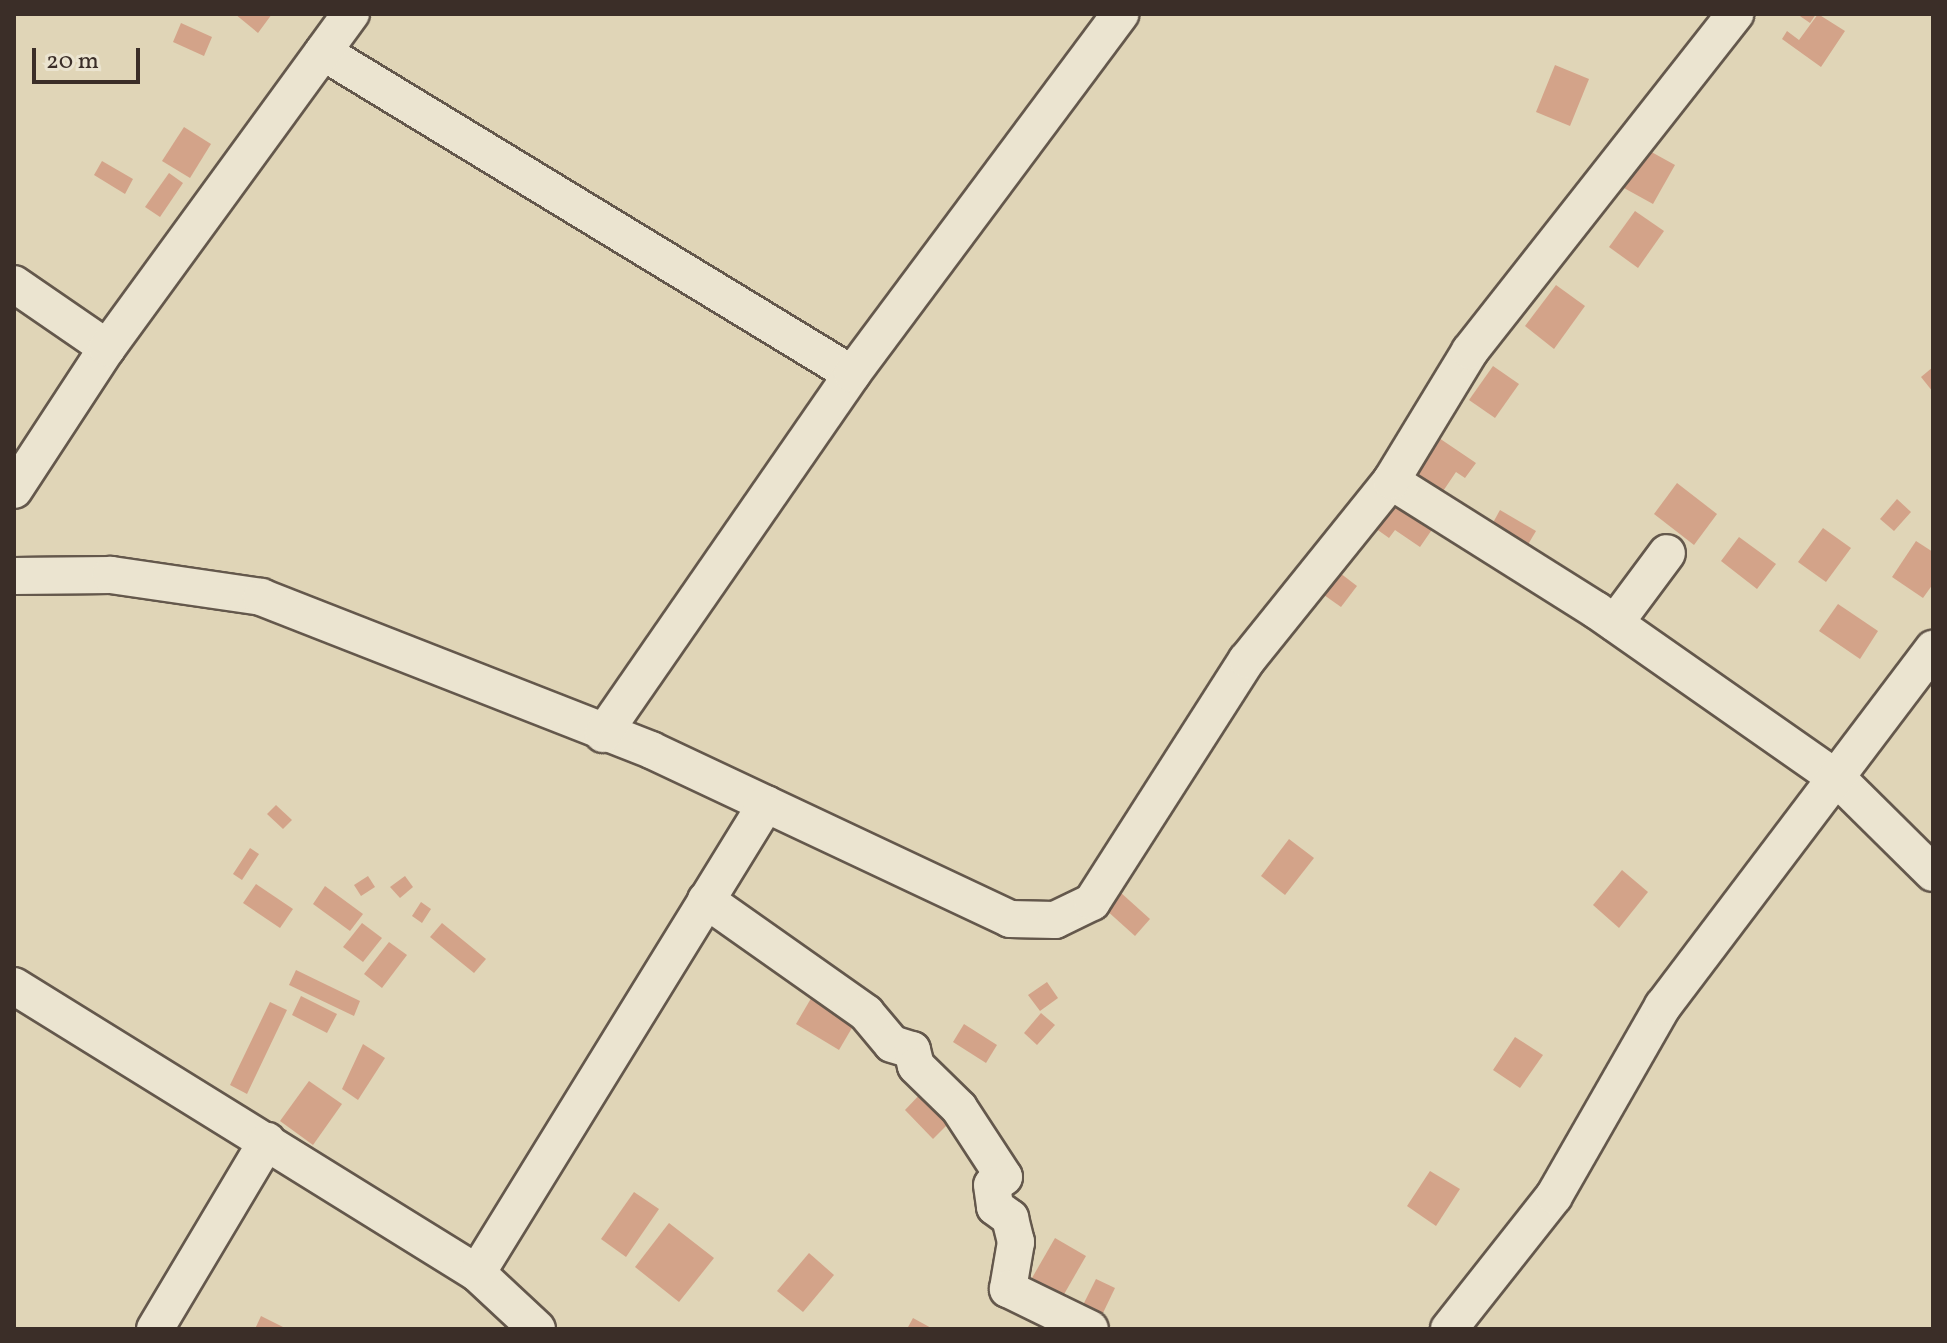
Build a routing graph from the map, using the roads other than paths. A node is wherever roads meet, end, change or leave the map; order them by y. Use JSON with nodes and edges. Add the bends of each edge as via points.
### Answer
{"nodes":[{"id":1,"x":351,"y":14,"type":"edge"},
{"id":2,"x":1120,"y":14,"type":"edge"},
{"id":3,"x":1735,"y":14,"type":"edge"},
{"id":4,"x":323,"y":52,"type":"junction"},
{"id":5,"x":14,"y":284,"type":"edge"},
{"id":6,"x":107,"y":348,"type":"junction"},
{"id":7,"x":852,"y":374,"type":"junction"},
{"id":8,"x":1391,"y":481,"type":"junction"},
{"id":9,"x":14,"y":490,"type":"edge"},
{"id":10,"x":1667,"y":553,"type":"dead end"},
{"id":11,"x":14,"y":576,"type":"edge"},
{"id":12,"x":1615,"y":623,"type":"junction"},
{"id":13,"x":1933,"y":649,"type":"edge"},
{"id":14,"x":603,"y":734,"type":"junction"},
{"id":15,"x":1839,"y":780,"type":"junction"},
{"id":16,"x":766,"y":804,"type":"junction"},
{"id":17,"x":1933,"y":873,"type":"edge"},
{"id":18,"x":706,"y":900,"type":"junction"},
{"id":19,"x":14,"y":986,"type":"edge"},
{"id":20,"x":267,"y":1141,"type":"junction"},
{"id":21,"x":477,"y":1273,"type":"junction"},
{"id":22,"x":155,"y":1329,"type":"edge"},
{"id":23,"x":536,"y":1329,"type":"edge"},
{"id":24,"x":1090,"y":1329,"type":"edge"},
{"id":25,"x":1449,"y":1329,"type":"edge"}],
"edges":[{"from":1,"to":4,"type":"street"},
{"from":2,"to":7,"type":"street"},
{"from":3,"to":8,"type":"street","via":[[1470,351]]},
{"from":4,"to":6,"type":"street"},
{"from":4,"to":7,"type":"street"},
{"from":5,"to":6,"type":"street"},
{"from":6,"to":9,"type":"street"},
{"from":7,"to":14,"type":"street"},
{"from":8,"to":12,"type":"street"},
{"from":8,"to":16,"type":"street","via":[[1247,660],[1092,902],[1055,920],[1010,919]]},
{"from":10,"to":12,"type":"street"},
{"from":11,"to":14,"type":"street","via":[[111,575],[261,597],[468,674]]},
{"from":12,"to":15,"type":"street"},
{"from":13,"to":15,"type":"street","via":[[1857,745]]},
{"from":14,"to":16,"type":"street"},
{"from":15,"to":17,"type":"street"},
{"from":15,"to":25,"type":"street","via":[[1663,1006],[1554,1196]]},
{"from":16,"to":18,"type":"street"},
{"from":18,"to":21,"type":"street"},
{"from":18,"to":24,"type":"street","via":[[866,1013],[892,1044],[912,1050],[916,1066],[959,1108],[1004,1177],[992,1185],[995,1207],[1010,1218],[1016,1242],[1008,1289]]},
{"from":19,"to":20,"type":"street"},
{"from":20,"to":21,"type":"street"},
{"from":20,"to":22,"type":"street"},
{"from":21,"to":23,"type":"street","via":[[520,1305]]}]}
